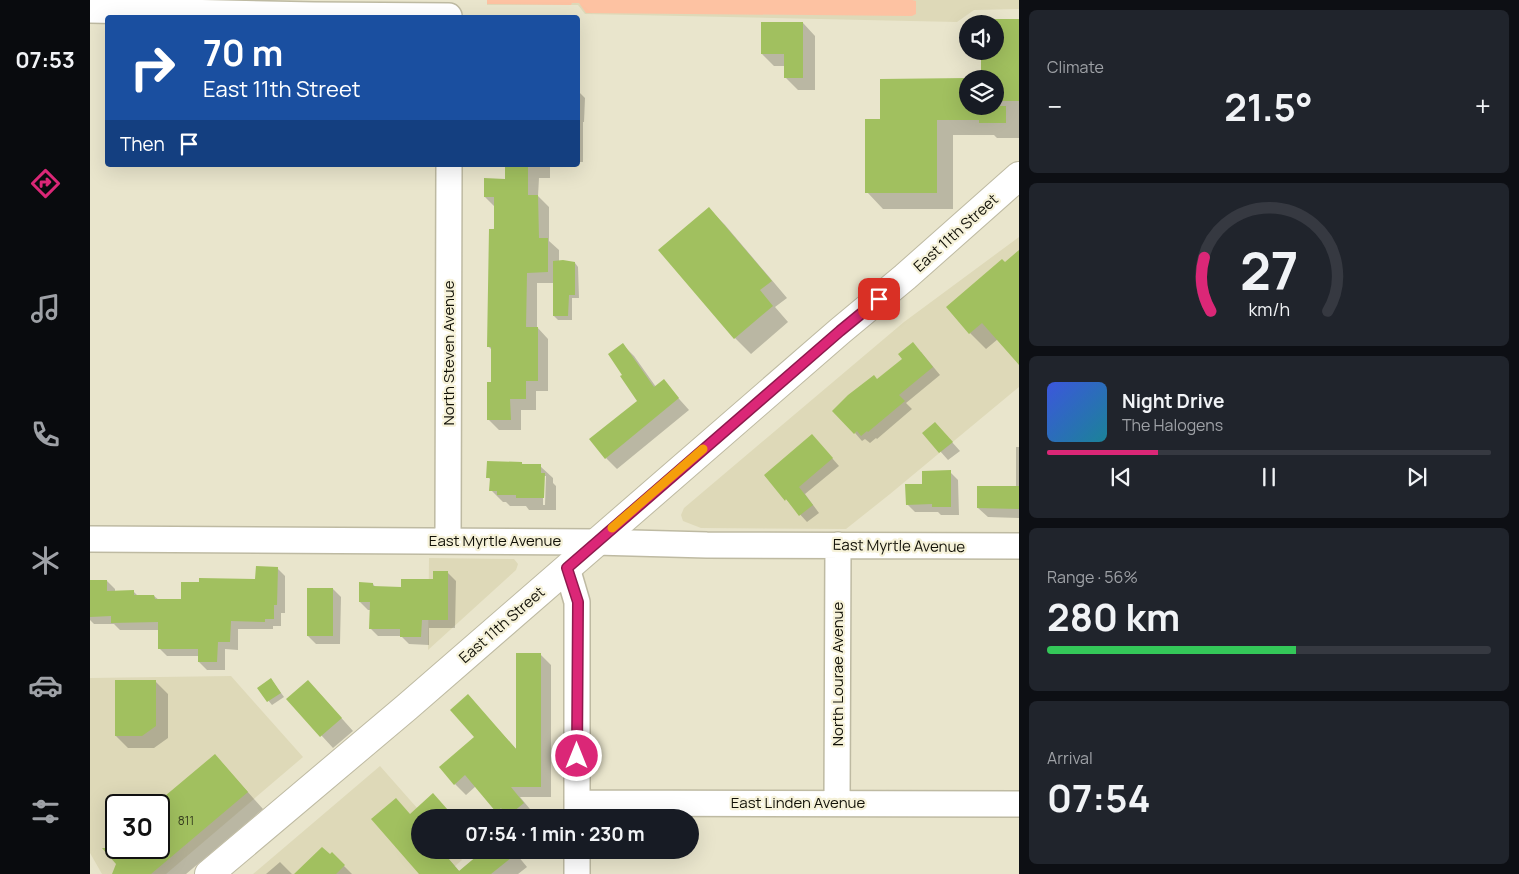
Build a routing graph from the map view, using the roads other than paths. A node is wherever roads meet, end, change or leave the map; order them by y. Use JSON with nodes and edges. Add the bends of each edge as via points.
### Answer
{"nodes":[{"id":1,"x":90,"y":10,"type":"edge"},
{"id":2,"x":277,"y":15,"type":"edge"},
{"id":3,"x":449,"y":167,"type":"edge"},
{"id":4,"x":1019,"y":176,"type":"edge"},
{"id":5,"x":90,"y":539,"type":"edge"},
{"id":6,"x":448,"y":541,"type":"junction"},
{"id":7,"x":596,"y":542,"type":"junction"},
{"id":8,"x":838,"y":545,"type":"junction"},
{"id":9,"x":1019,"y":546,"type":"edge"},
{"id":10,"x":567,"y":568,"type":"junction"},
{"id":11,"x":837,"y":803,"type":"junction"},
{"id":12,"x":1019,"y":804,"type":"edge"},
{"id":13,"x":577,"y":809,"type":"edge"},
{"id":14,"x":614,"y":809,"type":"edge"},
{"id":15,"x":577,"y":859,"type":"edge"},
{"id":16,"x":209,"y":874,"type":"edge"},
{"id":17,"x":577,"y":874,"type":"edge"}],
"edges":[{"from":1,"to":2,"type":"street"},
{"from":3,"to":6,"type":"street","name":"North Steven Avenue"},
{"from":4,"to":7,"type":"main road","name":"East 11th Street"},
{"from":5,"to":6,"type":"street","name":"East Myrtle Avenue"},
{"from":6,"to":7,"type":"street","name":"East Myrtle Avenue"},
{"from":7,"to":8,"type":"street","name":"East Myrtle Avenue"},
{"from":7,"to":10,"type":"main road","name":"East 11th Street"},
{"from":8,"to":9,"type":"street","name":"East Myrtle Avenue"},
{"from":8,"to":11,"type":"street","name":"North Lourae Avenue"},
{"from":10,"to":13,"type":"street","via":[[578,602]]},
{"from":10,"to":16,"type":"main road","name":"East 11th Street"},
{"from":11,"to":12,"type":"street","name":"East Linden Avenue"},
{"from":11,"to":14,"type":"street","name":"East Linden Avenue"},
{"from":15,"to":17,"type":"street"}]}
